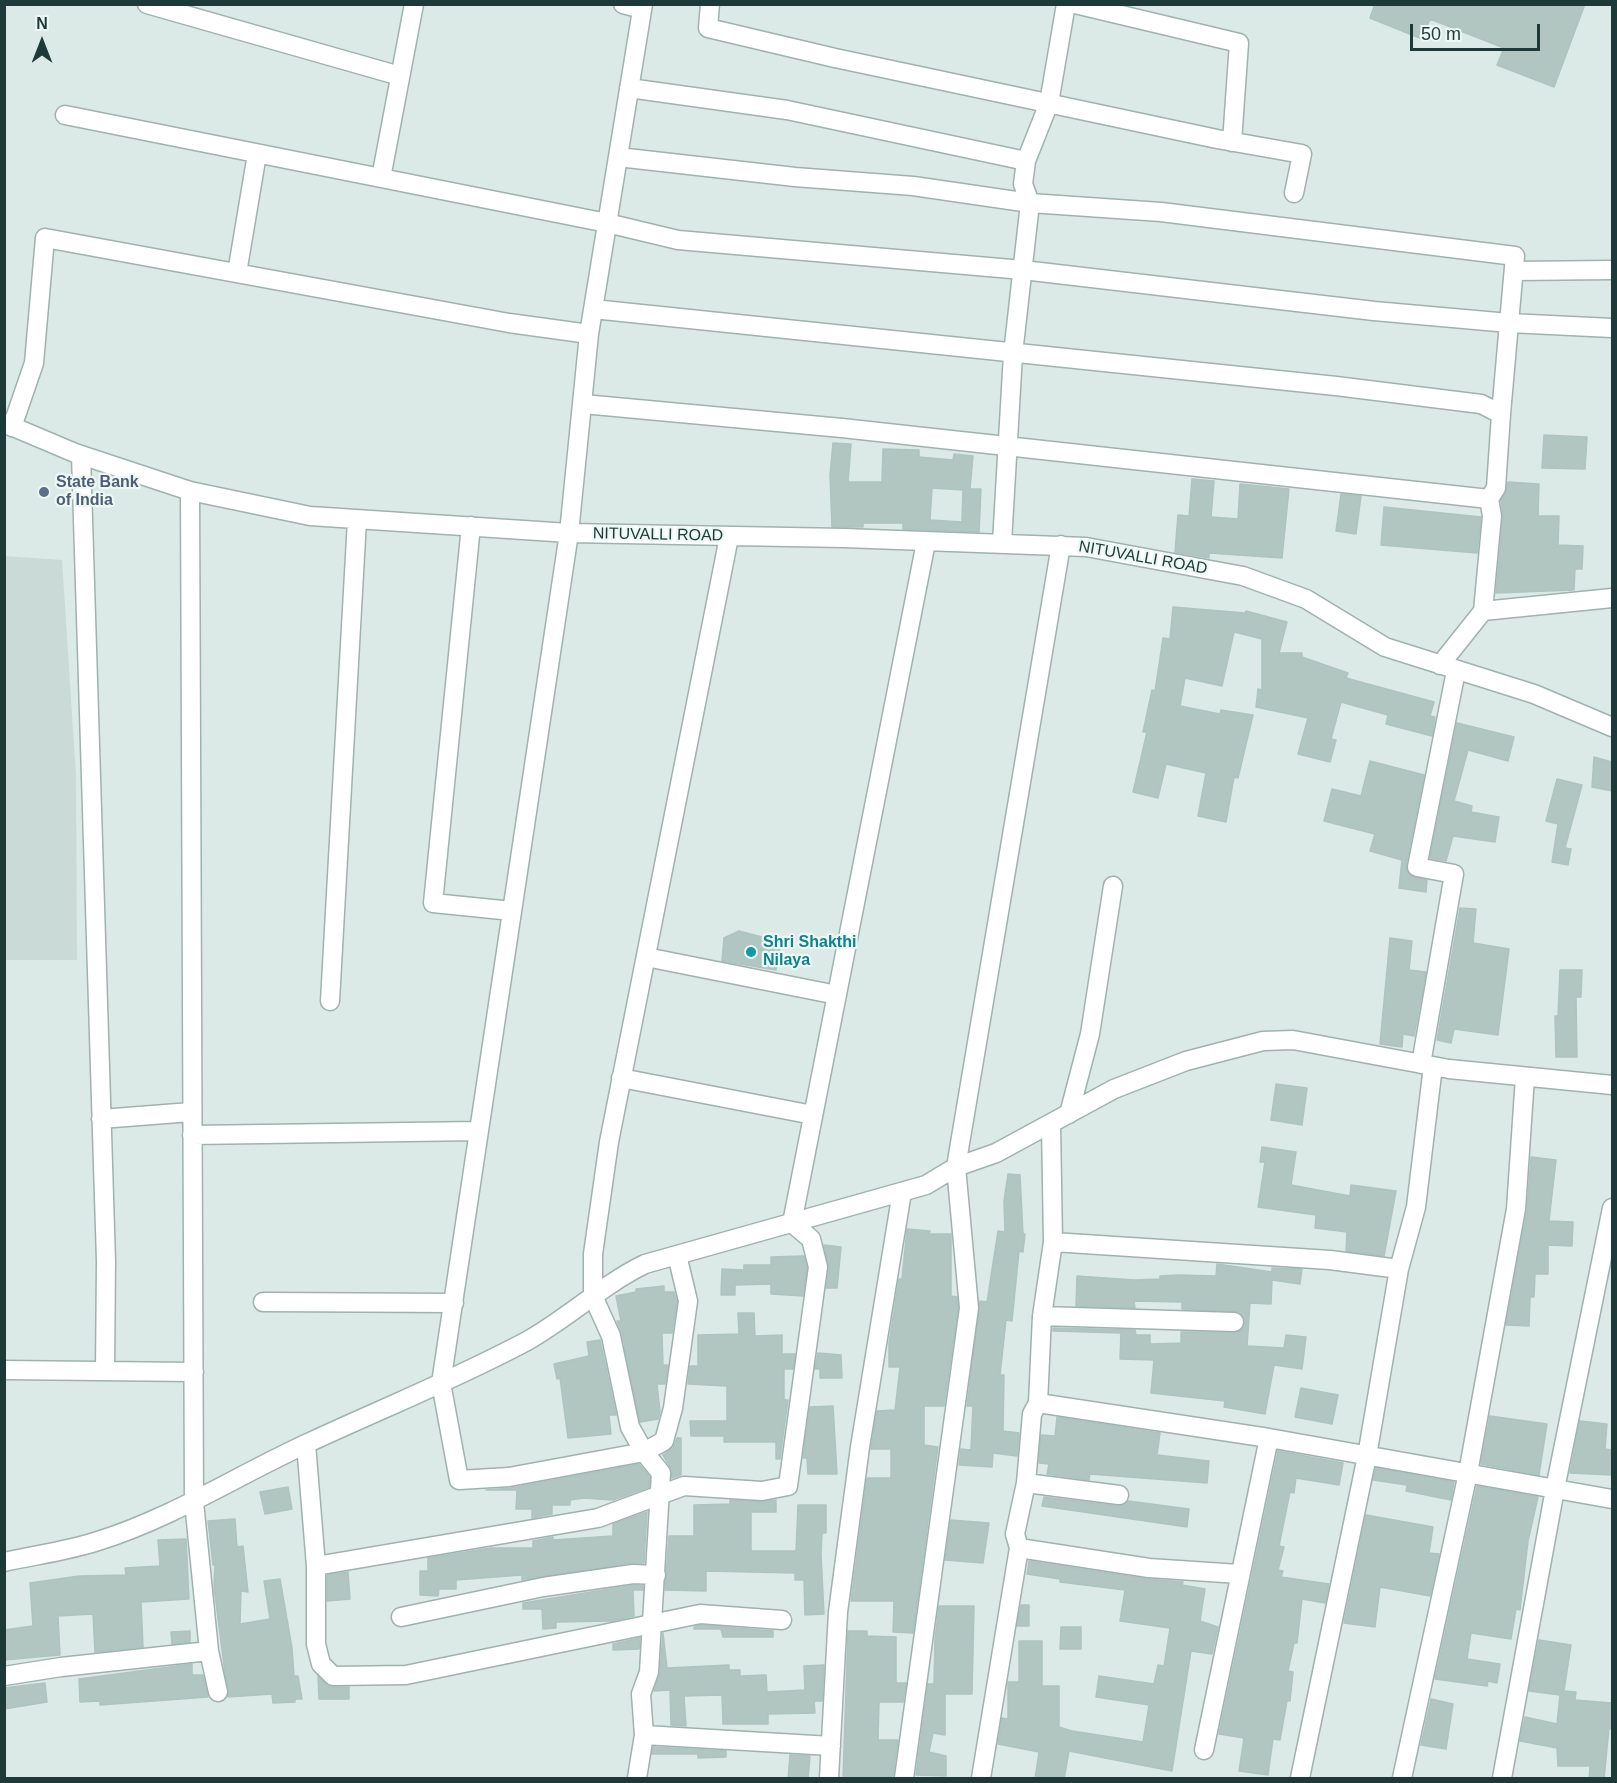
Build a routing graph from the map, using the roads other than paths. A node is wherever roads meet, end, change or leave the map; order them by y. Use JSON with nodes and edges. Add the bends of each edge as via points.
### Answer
{"nodes":[{"id":1,"x":147,"y":4,"type":"edge"},
{"id":2,"x":414,"y":4,"type":"edge"},
{"id":3,"x":623,"y":4,"type":"edge"},
{"id":4,"x":710,"y":4,"type":"edge"},
{"id":5,"x":1066,"y":4,"type":"edge"},
{"id":6,"x":1076,"y":4,"type":"edge"},
{"id":7,"x":642,"y":7,"type":"edge"},
{"id":8,"x":1130,"y":11,"type":"edge"},
{"id":9,"x":400,"y":76,"type":"junction"},
{"id":10,"x":629,"y":88,"type":"junction"},
{"id":11,"x":1049,"y":103,"type":"junction"},
{"id":12,"x":65,"y":115,"type":"dead end"},
{"id":13,"x":1232,"y":142,"type":"junction"},
{"id":14,"x":257,"y":154,"type":"junction"},
{"id":15,"x":618,"y":157,"type":"junction"},
{"id":16,"x":1026,"y":161,"type":"junction"},
{"id":17,"x":381,"y":178,"type":"junction"},
{"id":18,"x":1294,"y":193,"type":"dead end"},
{"id":19,"x":1030,"y":203,"type":"junction"},
{"id":20,"x":607,"y":223,"type":"junction"},
{"id":21,"x":1023,"y":270,"type":"junction"},
{"id":22,"x":1612,"y":270,"type":"edge"},
{"id":23,"x":1514,"y":272,"type":"junction"},
{"id":24,"x":237,"y":273,"type":"junction"},
{"id":25,"x":592,"y":309,"type":"junction"},
{"id":26,"x":1509,"y":322,"type":"junction"},
{"id":27,"x":1612,"y":328,"type":"edge"},
{"id":28,"x":589,"y":334,"type":"junction"},
{"id":29,"x":1013,"y":354,"type":"junction"},
{"id":30,"x":583,"y":404,"type":"junction"},
{"id":31,"x":1501,"y":414,"type":"junction"},
{"id":32,"x":8,"y":425,"type":"edge"},
{"id":33,"x":1008,"y":447,"type":"junction"},
{"id":34,"x":81,"y":455,"type":"junction"},
{"id":35,"x":190,"y":491,"type":"junction"},
{"id":36,"x":1489,"y":499,"type":"junction"},
{"id":37,"x":357,"y":520,"type":"junction"},
{"id":38,"x":471,"y":526,"type":"junction"},
{"id":39,"x":569,"y":533,"type":"junction"},
{"id":40,"x":729,"y":537,"type":"junction"},
{"id":41,"x":926,"y":542,"type":"junction"},
{"id":42,"x":1002,"y":543,"type":"junction"},
{"id":43,"x":1061,"y":545,"type":"junction"},
{"id":44,"x":1612,"y":598,"type":"edge"},
{"id":45,"x":1483,"y":611,"type":"junction"},
{"id":46,"x":1448,"y":668,"type":"junction"},
{"id":47,"x":1612,"y":727,"type":"edge"},
{"id":48,"x":1113,"y":886,"type":"dead end"},
{"id":49,"x":512,"y":911,"type":"junction"},
{"id":50,"x":646,"y":957,"type":"junction"},
{"id":51,"x":837,"y":995,"type":"junction"},
{"id":52,"x":330,"y":1001,"type":"dead end"},
{"id":53,"x":1427,"y":1065,"type":"junction"},
{"id":54,"x":1525,"y":1077,"type":"junction"},
{"id":55,"x":621,"y":1078,"type":"junction"},
{"id":56,"x":1612,"y":1085,"type":"edge"},
{"id":57,"x":191,"y":1112,"type":"junction"},
{"id":58,"x":1069,"y":1114,"type":"junction"},
{"id":59,"x":813,"y":1115,"type":"junction"},
{"id":60,"x":101,"y":1119,"type":"junction"},
{"id":61,"x":1051,"y":1124,"type":"junction"},
{"id":62,"x":479,"y":1131,"type":"junction"},
{"id":63,"x":192,"y":1135,"type":"junction"},
{"id":64,"x":956,"y":1167,"type":"junction"},
{"id":65,"x":902,"y":1192,"type":"junction"},
{"id":66,"x":1612,"y":1208,"type":"edge"},
{"id":67,"x":792,"y":1223,"type":"junction"},
{"id":68,"x":1053,"y":1242,"type":"junction"},
{"id":69,"x":677,"y":1255,"type":"junction"},
{"id":70,"x":1400,"y":1269,"type":"junction"},
{"id":71,"x":592,"y":1296,"type":"junction"},
{"id":72,"x":263,"y":1302,"type":"dead end"},
{"id":73,"x":454,"y":1303,"type":"junction"},
{"id":74,"x":1041,"y":1316,"type":"junction"},
{"id":75,"x":1234,"y":1322,"type":"dead end"},
{"id":76,"x":4,"y":1370,"type":"edge"},
{"id":77,"x":105,"y":1371,"type":"junction"},
{"id":78,"x":194,"y":1372,"type":"junction"},
{"id":79,"x":441,"y":1383,"type":"junction"},
{"id":80,"x":1038,"y":1403,"type":"junction"},
{"id":81,"x":1269,"y":1438,"type":"junction"},
{"id":82,"x":306,"y":1444,"type":"junction"},
{"id":83,"x":644,"y":1452,"type":"junction"},
{"id":84,"x":1368,"y":1456,"type":"junction"},
{"id":85,"x":1468,"y":1473,"type":"junction"},
{"id":86,"x":1026,"y":1483,"type":"junction"},
{"id":87,"x":1556,"y":1490,"type":"junction"},
{"id":88,"x":661,"y":1495,"type":"junction"},
{"id":89,"x":1119,"y":1495,"type":"dead end"},
{"id":90,"x":1612,"y":1499,"type":"edge"},
{"id":91,"x":194,"y":1502,"type":"junction"},
{"id":92,"x":1019,"y":1548,"type":"junction"},
{"id":93,"x":4,"y":1562,"type":"edge"},
{"id":94,"x":316,"y":1566,"type":"junction"},
{"id":95,"x":1239,"y":1574,"type":"junction"},
{"id":96,"x":656,"y":1575,"type":"junction"},
{"id":97,"x":401,"y":1617,"type":"dead end"},
{"id":98,"x":782,"y":1620,"type":"dead end"},
{"id":99,"x":650,"y":1623,"type":"junction"},
{"id":100,"x":209,"y":1651,"type":"junction"},
{"id":101,"x":4,"y":1676,"type":"edge"},
{"id":102,"x":218,"y":1692,"type":"dead end"},
{"id":103,"x":644,"y":1735,"type":"junction"},
{"id":104,"x":831,"y":1746,"type":"junction"},
{"id":105,"x":1204,"y":1750,"type":"dead end"},
{"id":106,"x":637,"y":1779,"type":"edge"},
{"id":107,"x":829,"y":1779,"type":"edge"},
{"id":108,"x":904,"y":1779,"type":"edge"},
{"id":109,"x":981,"y":1779,"type":"edge"},
{"id":110,"x":1300,"y":1779,"type":"edge"},
{"id":111,"x":1402,"y":1779,"type":"edge"},
{"id":112,"x":1502,"y":1779,"type":"edge"}],
"edges":[{"from":1,"to":9,"type":"street"},
{"from":2,"to":9,"type":"street"},
{"from":3,"to":7,"type":"street"},
{"from":4,"to":11,"type":"street","via":[[708,28]]},
{"from":5,"to":11,"type":"street"},
{"from":6,"to":8,"type":"street"},
{"from":7,"to":10,"type":"street","name":"NITUVALLI ROAD"},
{"from":8,"to":13,"type":"street","via":[[1239,43]]},
{"from":9,"to":17,"type":"street"},
{"from":10,"to":15,"type":"street","name":"NITUVALLI ROAD"},
{"from":10,"to":16,"type":"street","via":[[787,110]]},
{"from":11,"to":13,"type":"street"},
{"from":11,"to":16,"type":"street"},
{"from":12,"to":14,"type":"street"},
{"from":13,"to":18,"type":"street","via":[[1302,154]]},
{"from":14,"to":17,"type":"street"},
{"from":14,"to":24,"type":"street"},
{"from":15,"to":19,"type":"street","via":[[914,186]]},
{"from":15,"to":20,"type":"street","name":"NITUVALLI ROAD"},
{"from":16,"to":19,"type":"street","via":[[1023,184]]},
{"from":17,"to":20,"type":"street"},
{"from":19,"to":21,"type":"street"},
{"from":19,"to":23,"type":"street","via":[[1161,212],[1515,256]]},
{"from":20,"to":21,"type":"street","via":[[678,240]]},
{"from":20,"to":25,"type":"street","name":"NITUVALLI ROAD"},
{"from":21,"to":26,"type":"street","via":[[1374,311]]},
{"from":21,"to":29,"type":"street"},
{"from":22,"to":23,"type":"street"},
{"from":23,"to":26,"type":"street"},
{"from":24,"to":28,"type":"street"},
{"from":24,"to":32,"type":"street","via":[[45,238],[34,363]]},
{"from":25,"to":28,"type":"street","name":"NITUVALLI ROAD"},
{"from":25,"to":29,"type":"street"},
{"from":26,"to":27,"type":"street"},
{"from":26,"to":31,"type":"street"},
{"from":28,"to":30,"type":"street","name":"NITUVALLI ROAD"},
{"from":29,"to":31,"type":"street","via":[[1347,387],[1481,404]]},
{"from":29,"to":33,"type":"street"},
{"from":30,"to":33,"type":"street"},
{"from":30,"to":39,"type":"street","name":"NITUVALLI ROAD"},
{"from":31,"to":36,"type":"street","via":[[1496,488]]},
{"from":32,"to":34,"type":"street","name":"NITUVALLI ROAD"},
{"from":33,"to":36,"type":"street"},
{"from":33,"to":42,"type":"street"},
{"from":34,"to":35,"type":"street","name":"NITUVALLI ROAD"},
{"from":34,"to":60,"type":"street"},
{"from":35,"to":37,"type":"street","name":"NITUVALLI ROAD","via":[[310,516]]},
{"from":35,"to":57,"type":"street"},
{"from":36,"to":45,"type":"street","via":[[1492,516]]},
{"from":37,"to":38,"type":"street","name":"NITUVALLI ROAD"},
{"from":37,"to":52,"type":"street"},
{"from":38,"to":39,"type":"street","name":"NITUVALLI ROAD"},
{"from":38,"to":49,"type":"street","via":[[433,903]]},
{"from":39,"to":40,"type":"street","name":"NITUVALLI ROAD"},
{"from":39,"to":49,"type":"street"},
{"from":40,"to":41,"type":"street","name":"NITUVALLI ROAD"},
{"from":40,"to":50,"type":"street"},
{"from":41,"to":42,"type":"street","name":"NITUVALLI ROAD"},
{"from":41,"to":51,"type":"street"},
{"from":42,"to":43,"type":"street","name":"NITUVALLI ROAD"},
{"from":43,"to":46,"type":"street","name":"NITUVALLI ROAD","via":[[1243,576],[1306,599],[1385,648]]},
{"from":43,"to":64,"type":"street"},
{"from":44,"to":45,"type":"street"},
{"from":45,"to":46,"type":"street"},
{"from":46,"to":47,"type":"street","name":"NITUVALLI ROAD","via":[[1534,694]]},
{"from":46,"to":53,"type":"street","via":[[1417,867],[1454,874]]},
{"from":48,"to":58,"type":"street","via":[[1090,1034]]},
{"from":49,"to":62,"type":"street"},
{"from":50,"to":51,"type":"street"},
{"from":50,"to":55,"type":"street"},
{"from":51,"to":59,"type":"street"},
{"from":53,"to":54,"type":"street"},
{"from":53,"to":58,"type":"street","via":[[1293,1040],[1263,1041],[1186,1062],[1114,1089]]},
{"from":53,"to":70,"type":"street","via":[[1416,1208]]},
{"from":54,"to":56,"type":"street"},
{"from":54,"to":85,"type":"street","via":[[1516,1209]]},
{"from":55,"to":59,"type":"street"},
{"from":55,"to":71,"type":"street","via":[[592,1254]]},
{"from":57,"to":60,"type":"street"},
{"from":57,"to":63,"type":"street"},
{"from":58,"to":61,"type":"street"},
{"from":59,"to":67,"type":"street"},
{"from":60,"to":77,"type":"street"},
{"from":61,"to":64,"type":"street","via":[[996,1154]]},
{"from":61,"to":68,"type":"street"},
{"from":62,"to":63,"type":"street"},
{"from":62,"to":73,"type":"street"},
{"from":63,"to":78,"type":"street"},
{"from":64,"to":65,"type":"street","via":[[926,1185]]},
{"from":64,"to":108,"type":"street","via":[[969,1308]]},
{"from":65,"to":67,"type":"street"},
{"from":65,"to":104,"type":"street","via":[[860,1447],[838,1612]]},
{"from":66,"to":87,"type":"street"},
{"from":67,"to":69,"type":"street"},
{"from":67,"to":88,"type":"street","via":[[811,1239],[818,1268],[788,1486],[762,1491],[684,1486]]},
{"from":68,"to":70,"type":"street","via":[[1330,1260]]},
{"from":68,"to":74,"type":"street"},
{"from":69,"to":71,"type":"street","via":[[645,1264],[616,1278]]},
{"from":69,"to":83,"type":"street","via":[[688,1301],[673,1408],[664,1441]]},
{"from":70,"to":84,"type":"street"},
{"from":71,"to":79,"type":"street","via":[[527,1341]]},
{"from":71,"to":83,"type":"street","via":[[611,1336],[630,1427]]},
{"from":72,"to":73,"type":"street"},
{"from":73,"to":79,"type":"street"},
{"from":74,"to":75,"type":"street"},
{"from":74,"to":80,"type":"street"},
{"from":76,"to":77,"type":"street"},
{"from":77,"to":78,"type":"street"},
{"from":78,"to":91,"type":"street"},
{"from":79,"to":82,"type":"street"},
{"from":79,"to":83,"type":"street","via":[[459,1480],[509,1477]]},
{"from":80,"to":81,"type":"street"},
{"from":80,"to":86,"type":"street","via":[[1032,1414]]},
{"from":81,"to":84,"type":"street"},
{"from":81,"to":95,"type":"street"},
{"from":82,"to":91,"type":"street"},
{"from":82,"to":94,"type":"street"},
{"from":83,"to":88,"type":"street","via":[[661,1473]]},
{"from":84,"to":85,"type":"street"},
{"from":84,"to":110,"type":"street"},
{"from":85,"to":87,"type":"street"},
{"from":85,"to":111,"type":"street"},
{"from":86,"to":89,"type":"street"},
{"from":86,"to":92,"type":"street","via":[[1016,1534]]},
{"from":87,"to":90,"type":"street"},
{"from":87,"to":112,"type":"street"},
{"from":88,"to":94,"type":"street","via":[[598,1518]]},
{"from":88,"to":96,"type":"street"},
{"from":91,"to":93,"type":"street","via":[[98,1541]]},
{"from":91,"to":100,"type":"street"},
{"from":92,"to":95,"type":"street","via":[[1149,1568]]},
{"from":92,"to":109,"type":"street"},
{"from":94,"to":99,"type":"street","via":[[316,1644],[321,1664],[333,1676],[406,1674]]},
{"from":95,"to":105,"type":"street"},
{"from":96,"to":97,"type":"street","via":[[633,1574],[543,1587]]},
{"from":96,"to":99,"type":"street"},
{"from":98,"to":99,"type":"street","via":[[700,1614]]},
{"from":99,"to":103,"type":"street","via":[[649,1672],[641,1694]]},
{"from":100,"to":101,"type":"street"},
{"from":100,"to":102,"type":"street"},
{"from":103,"to":104,"type":"street"},
{"from":103,"to":106,"type":"street"},
{"from":104,"to":107,"type":"street"}]}
